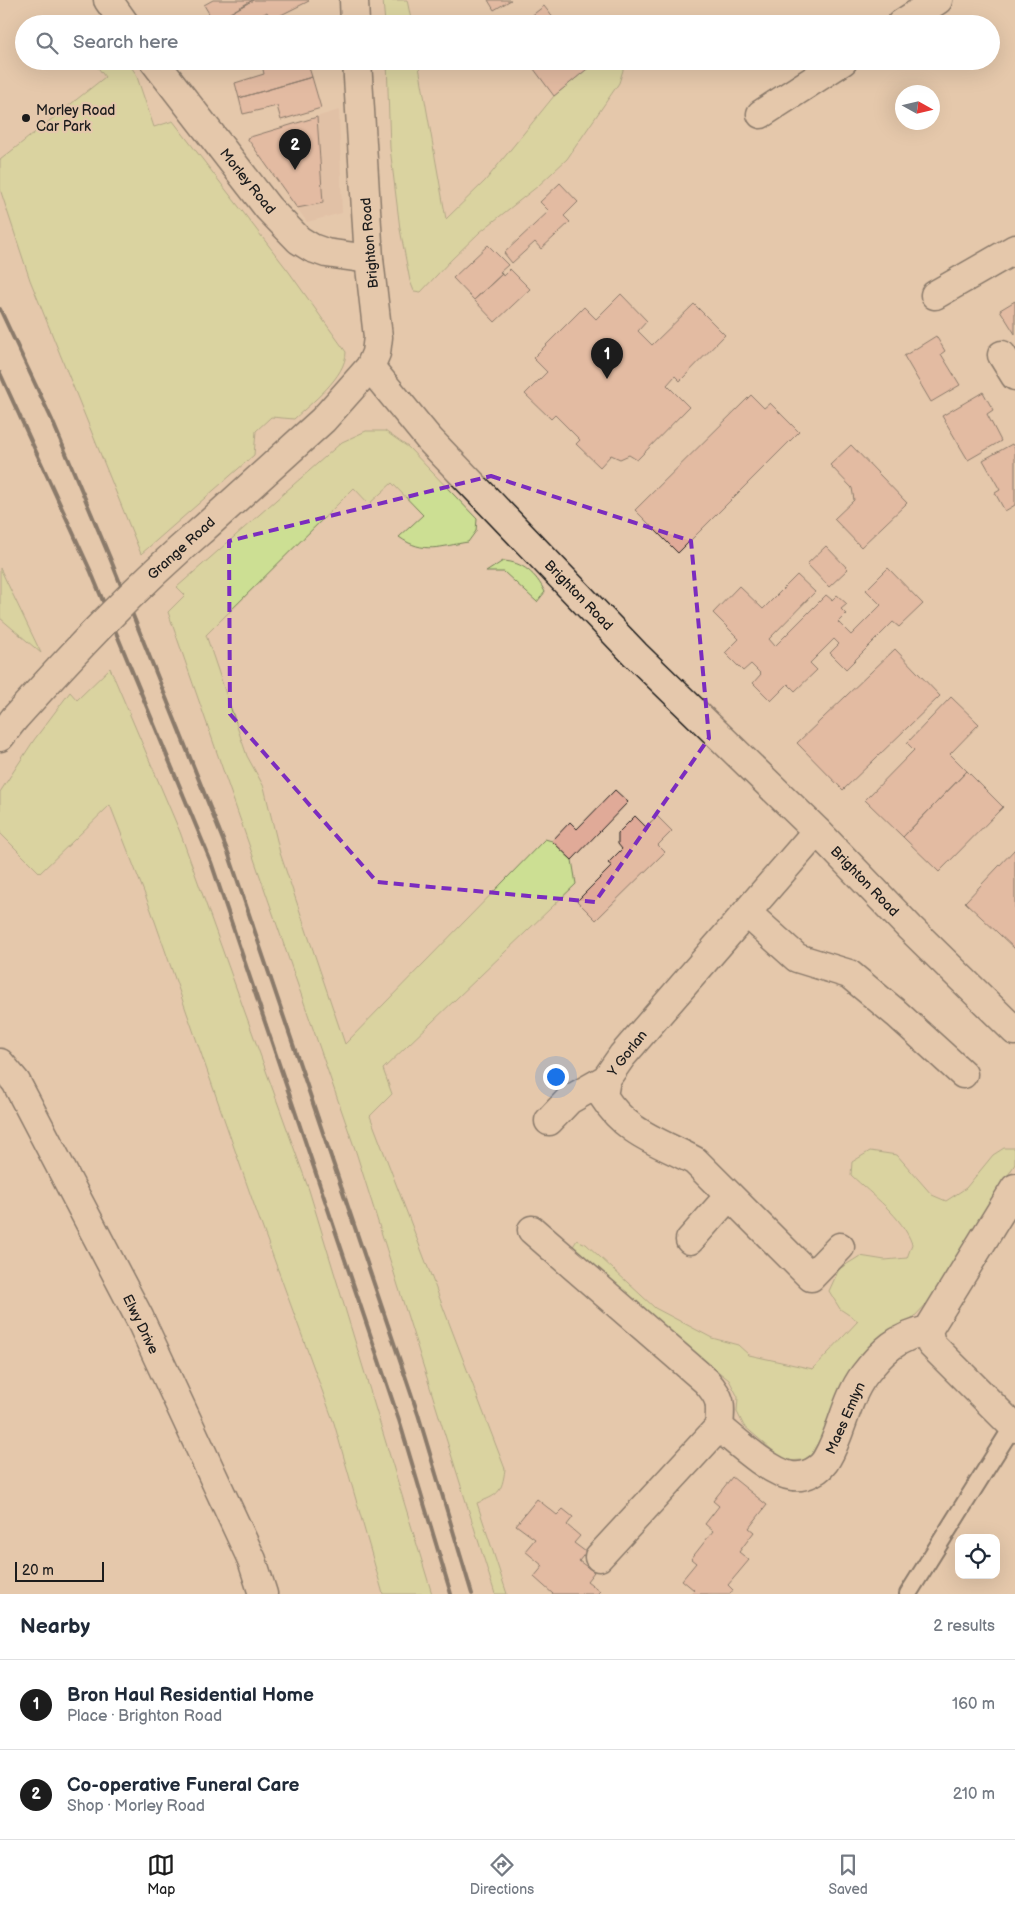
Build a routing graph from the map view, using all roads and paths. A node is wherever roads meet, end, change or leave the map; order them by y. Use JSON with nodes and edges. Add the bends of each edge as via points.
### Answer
{"nodes":[{"id":1,"x":108,"y":0,"type":"edge"},
{"id":2,"x":354,"y":0,"type":"edge"},
{"id":3,"x":938,"y":0,"type":"edge"},
{"id":4,"x":119,"y":15,"type":"edge"},
{"id":5,"x":355,"y":15,"type":"edge"},
{"id":6,"x":915,"y":15,"type":"edge"},
{"id":7,"x":161,"y":70,"type":"edge"},
{"id":8,"x":358,"y":70,"type":"edge"},
{"id":9,"x":828,"y":70,"type":"edge"},
{"id":10,"x":761,"y":114,"type":"dead end"},
{"id":11,"x":1015,"y":249,"type":"edge"},
{"id":12,"x":369,"y":259,"type":"junction"},
{"id":13,"x":935,"y":295,"type":"dead end"},
{"id":14,"x":370,"y":367,"type":"junction"},
{"id":15,"x":7,"y":728,"type":"edge"},
{"id":16,"x":817,"y":831,"type":"junction"},
{"id":17,"x":747,"y":913,"type":"junction"},
{"id":18,"x":1015,"y":1031,"type":"edge"},
{"id":19,"x":0,"y":1064,"type":"edge"},
{"id":20,"x":963,"y":1074,"type":"dead end"},
{"id":21,"x":606,"y":1079,"type":"junction"},
{"id":22,"x":549,"y":1121,"type":"dead end"},
{"id":23,"x":1015,"y":1188,"type":"edge"},
{"id":24,"x":728,"y":1196,"type":"junction"},
{"id":25,"x":532,"y":1230,"type":"dead end"},
{"id":26,"x":690,"y":1240,"type":"dead end"},
{"id":27,"x":840,"y":1247,"type":"dead end"},
{"id":28,"x":928,"y":1330,"type":"junction"},
{"id":29,"x":719,"y":1427,"type":"junction"},
{"id":30,"x":1014,"y":1427,"type":"edge"},
{"id":31,"x":599,"y":1557,"type":"dead end"},
{"id":32,"x":263,"y":1594,"type":"edge"},
{"id":33,"x":908,"y":1594,"type":"edge"}],
"edges":[{"from":1,"to":4,"type":"street"},
{"from":2,"to":5,"type":"street"},
{"from":3,"to":6,"type":"street"},
{"from":7,"to":12,"type":"street","name":"Morley Road","via":[[268,208],[300,240],[326,253]]},
{"from":8,"to":12,"type":"street","name":"Brighton Road"},
{"from":9,"to":10,"type":"street"},
{"from":11,"to":13,"type":"street"},
{"from":12,"to":14,"type":"street","name":"Brighton Road","via":[[378,337]]},
{"from":14,"to":15,"type":"street","name":"Grange Road","bridge":true,"via":[[324,420],[150,575],[67,659]]},
{"from":14,"to":16,"type":"street","name":"Brighton Road","via":[[429,439],[485,498],[636,654]]},
{"from":16,"to":17,"type":"street","name":"Y Gorlan"},
{"from":16,"to":18,"type":"street","name":"Brighton Road"},
{"from":17,"to":20,"type":"street","via":[[797,958],[850,974]]},
{"from":17,"to":21,"type":"street","name":"Y Gorlan","via":[[622,1056]]},
{"from":19,"to":32,"type":"street","name":"Elwy Drive","via":[[16,1082],[139,1317],[252,1560]]},
{"from":21,"to":22,"type":"street","via":[[569,1100]]},
{"from":21,"to":24,"type":"street","name":"Y Gorlan","via":[[603,1096],[623,1122],[644,1137],[694,1160]]},
{"from":23,"to":28,"type":"street"},
{"from":24,"to":26,"type":"street"},
{"from":24,"to":27,"type":"street","name":"Y Gorlan","via":[[811,1277]]},
{"from":25,"to":29,"type":"street","via":[[706,1381],[719,1396]]},
{"from":28,"to":29,"type":"street","name":"Maes Emlyn","via":[[894,1342],[863,1376],[827,1460],[811,1474],[791,1476],[768,1466]]},
{"from":28,"to":30,"type":"street","via":[[931,1344]]},
{"from":29,"to":31,"type":"street"},
{"from":30,"to":33,"type":"lane"}]}
